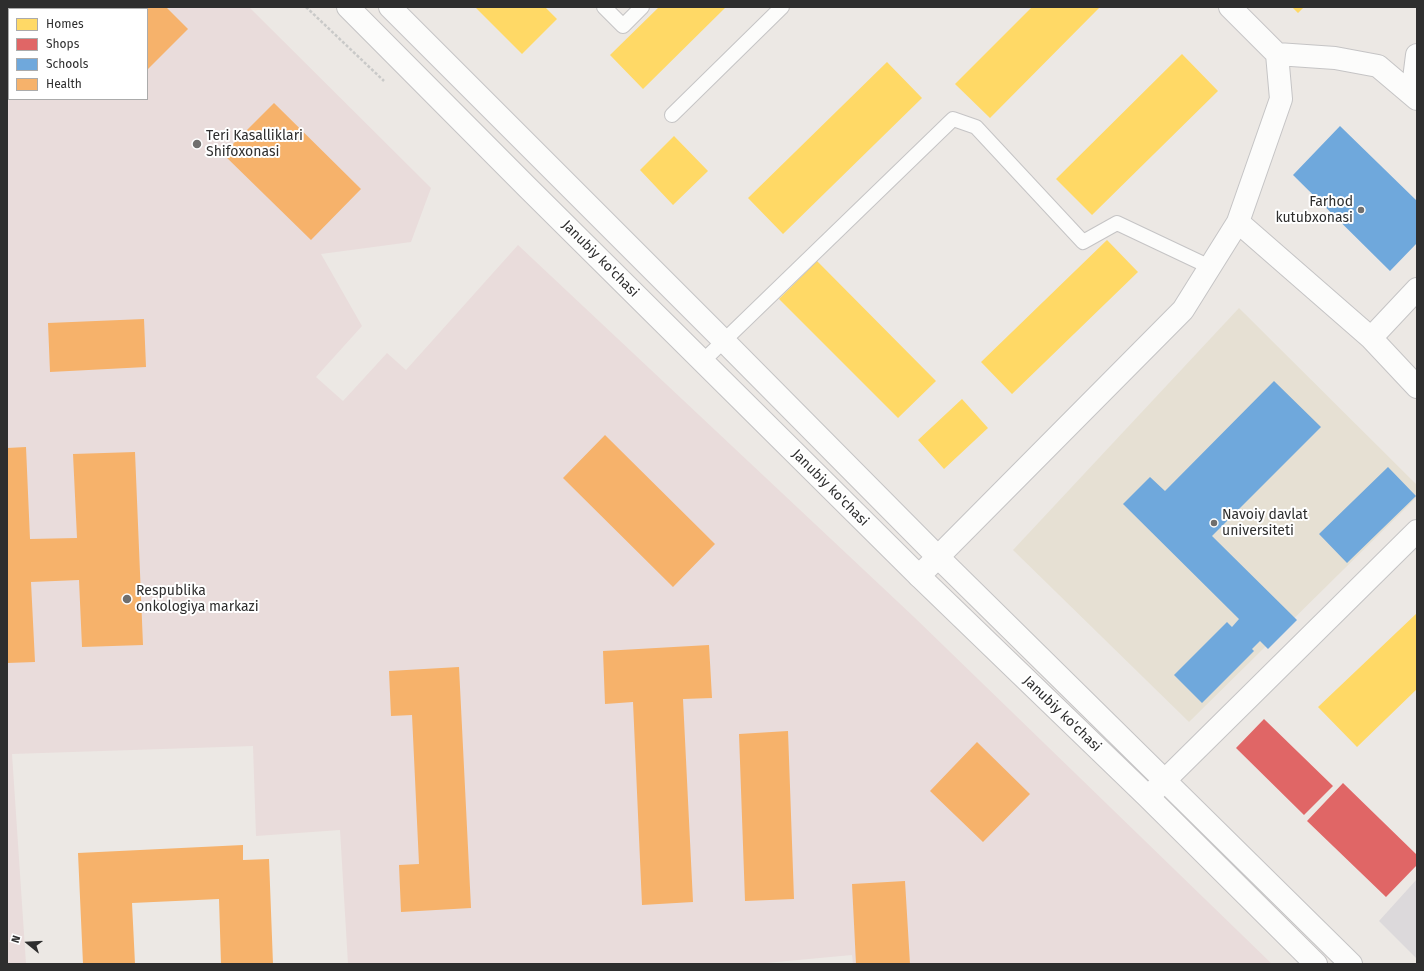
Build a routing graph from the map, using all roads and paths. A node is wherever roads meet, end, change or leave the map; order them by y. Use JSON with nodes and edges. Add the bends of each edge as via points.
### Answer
{"nodes":[{"id":1,"x":348,"y":7,"type":"edge"},
{"id":2,"x":390,"y":7,"type":"edge"},
{"id":3,"x":604,"y":7,"type":"edge"},
{"id":4,"x":642,"y":7,"type":"edge"},
{"id":5,"x":782,"y":7,"type":"edge"},
{"id":6,"x":1230,"y":7,"type":"edge"},
{"id":7,"x":1277,"y":54,"type":"junction"},
{"id":8,"x":1417,"y":55,"type":"edge"},
{"id":9,"x":1414,"y":97,"type":"edge"},
{"id":10,"x":672,"y":115,"type":"dead end"},
{"id":11,"x":1238,"y":222,"type":"junction"},
{"id":12,"x":1210,"y":267,"type":"junction"},
{"id":13,"x":1417,"y":289,"type":"edge"},
{"id":14,"x":1371,"y":338,"type":"junction"},
{"id":15,"x":724,"y":341,"type":"junction"},
{"id":16,"x":703,"y":361,"type":"junction"},
{"id":17,"x":1417,"y":387,"type":"edge"},
{"id":18,"x":1417,"y":531,"type":"edge"},
{"id":19,"x":938,"y":557,"type":"junction"},
{"id":20,"x":919,"y":576,"type":"junction"},
{"id":21,"x":1165,"y":781,"type":"junction"},
{"id":22,"x":1148,"y":797,"type":"junction"},
{"id":23,"x":1316,"y":964,"type":"edge"},
{"id":24,"x":1351,"y":964,"type":"edge"}],
"edges":[{"from":1,"to":16,"type":"main road","name":"Janubiy ko'chasi"},
{"from":2,"to":15,"type":"main road","name":"Janubiy ko'chasi"},
{"from":3,"to":4,"type":"lane","via":[[623,26]]},
{"from":5,"to":10,"type":"lane"},
{"from":6,"to":7,"type":"main road"},
{"from":7,"to":9,"type":"main road","via":[[1335,58],[1378,66]]},
{"from":7,"to":11,"type":"main road","via":[[1281,99]]},
{"from":8,"to":9,"type":"main road"},
{"from":11,"to":12,"type":"main road"},
{"from":11,"to":14,"type":"main road"},
{"from":12,"to":15,"type":"lane","via":[[1117,223],[1083,242],[976,127],[953,119]]},
{"from":12,"to":19,"type":"main road","via":[[1183,310]]},
{"from":13,"to":14,"type":"main road"},
{"from":14,"to":17,"type":"main road"},
{"from":15,"to":16,"type":"lane"},
{"from":15,"to":19,"type":"main road","name":"Janubiy ko'chasi"},
{"from":16,"to":20,"type":"main road","name":"Janubiy ko'chasi"},
{"from":18,"to":21,"type":"main road"},
{"from":19,"to":20,"type":"main road"},
{"from":19,"to":21,"type":"main road","name":"Janubiy ko'chasi"},
{"from":20,"to":22,"type":"main road","name":"Janubiy ko'chasi"},
{"from":21,"to":22,"type":"main road"},
{"from":21,"to":24,"type":"main road","name":"Janubiy ko'chasi"},
{"from":22,"to":23,"type":"main road","name":"Janubiy ko'chasi"}]}
